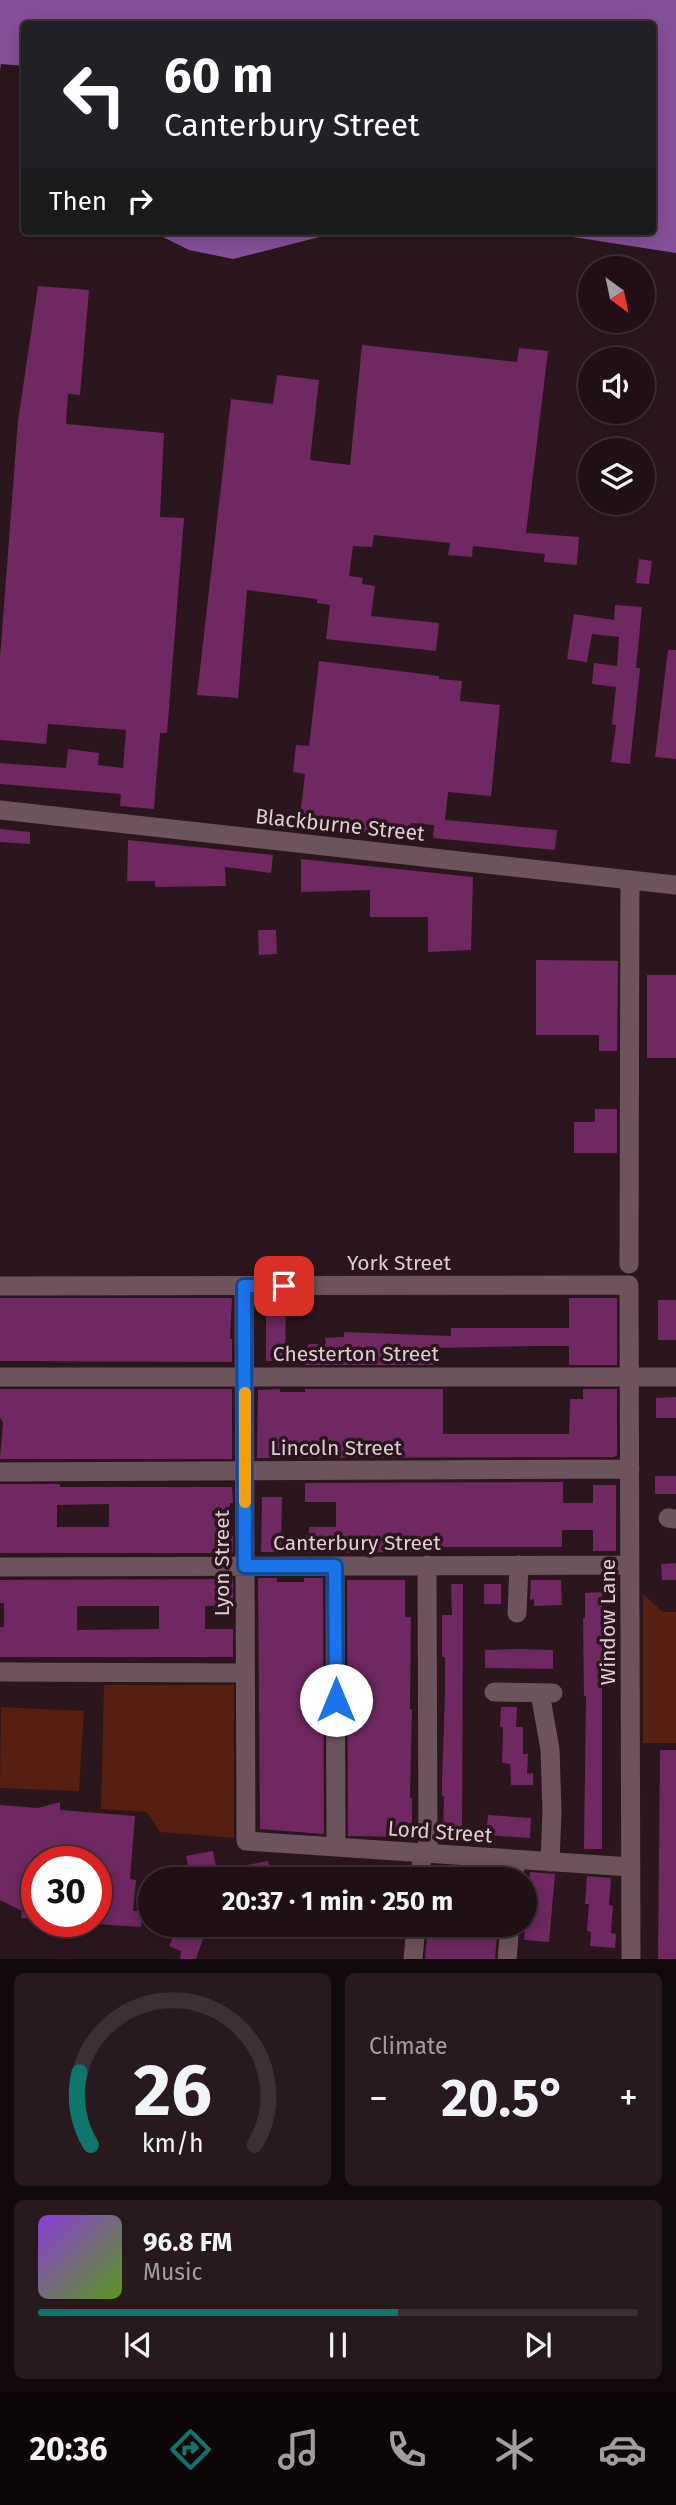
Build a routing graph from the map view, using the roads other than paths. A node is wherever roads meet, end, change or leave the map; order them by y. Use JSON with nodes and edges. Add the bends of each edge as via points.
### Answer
{"nodes":[{"id":1,"x":0,"y":810,"type":"edge"},
{"id":2,"x":630,"y":880,"type":"junction"},
{"id":3,"x":676,"y":885,"type":"edge"},
{"id":4,"x":629,"y":1265,"type":"dead end"},
{"id":5,"x":629,"y":1285,"type":"joint"},
{"id":6,"x":0,"y":1286,"type":"edge"},
{"id":7,"x":244,"y":1286,"type":"junction"},
{"id":8,"x":0,"y":1377,"type":"edge"},
{"id":9,"x":244,"y":1377,"type":"junction"},
{"id":10,"x":629,"y":1377,"type":"junction"},
{"id":11,"x":676,"y":1377,"type":"edge"},
{"id":12,"x":630,"y":1469,"type":"junction"},
{"id":13,"x":245,"y":1471,"type":"junction"},
{"id":14,"x":0,"y":1472,"type":"edge"},
{"id":15,"x":427,"y":1565,"type":"junction"},
{"id":16,"x":519,"y":1565,"type":"junction"},
{"id":17,"x":630,"y":1565,"type":"junction"},
{"id":18,"x":245,"y":1566,"type":"junction"},
{"id":19,"x":335,"y":1566,"type":"junction"},
{"id":20,"x":0,"y":1567,"type":"edge"},
{"id":21,"x":517,"y":1613,"type":"dead end"},
{"id":22,"x":0,"y":1672,"type":"edge"},
{"id":23,"x":246,"y":1672,"type":"junction"},
{"id":24,"x":494,"y":1692,"type":"dead end"},
{"id":25,"x":246,"y":1841,"type":"joint"},
{"id":26,"x":336,"y":1847,"type":"junction"},
{"id":27,"x":425,"y":1854,"type":"junction"},
{"id":28,"x":550,"y":1862,"type":"junction"},
{"id":29,"x":422,"y":1867,"type":"edge"},
{"id":30,"x":498,"y":1867,"type":"edge"},
{"id":31,"x":528,"y":1867,"type":"edge"},
{"id":32,"x":631,"y":1867,"type":"junction"},
{"id":33,"x":415,"y":1937,"type":"edge"},
{"id":34,"x":509,"y":1937,"type":"edge"},
{"id":35,"x":413,"y":1959,"type":"edge"},
{"id":36,"x":507,"y":1959,"type":"edge"},
{"id":37,"x":631,"y":1959,"type":"edge"}],
"edges":[{"from":1,"to":2,"type":"street","name":"Blackburne Street"},
{"from":2,"to":3,"type":"street","name":"Blackburne Street"},
{"from":2,"to":4,"type":"street"},
{"from":5,"to":7,"type":"street","name":"York Street"},
{"from":5,"to":10,"type":"street","name":"Window Lane"},
{"from":6,"to":7,"type":"street","name":"York Street"},
{"from":7,"to":9,"type":"street","name":"Lyon Street"},
{"from":8,"to":9,"type":"street","name":"Chesterton Street"},
{"from":9,"to":10,"type":"street","name":"Chesterton Street"},
{"from":9,"to":13,"type":"street","name":"Lyon Street"},
{"from":10,"to":11,"type":"street","name":"Chesterton Street"},
{"from":10,"to":12,"type":"street","name":"Window Lane"},
{"from":12,"to":13,"type":"street","name":"Lincoln Street"},
{"from":12,"to":17,"type":"street","name":"Window Lane"},
{"from":13,"to":14,"type":"street","name":"Lincoln Street"},
{"from":13,"to":18,"type":"street","name":"Lyon Street"},
{"from":15,"to":16,"type":"street","name":"Canterbury Street"},
{"from":15,"to":19,"type":"street","name":"Canterbury Street"},
{"from":15,"to":27,"type":"street"},
{"from":16,"to":17,"type":"street","name":"Canterbury Street"},
{"from":16,"to":21,"type":"street"},
{"from":17,"to":32,"type":"street","name":"Window Lane"},
{"from":18,"to":19,"type":"street","name":"Canterbury Street"},
{"from":18,"to":20,"type":"street","name":"Canterbury Street"},
{"from":18,"to":23,"type":"street","name":"Lyon Street"},
{"from":19,"to":26,"type":"street"},
{"from":22,"to":23,"type":"street"},
{"from":23,"to":25,"type":"street","name":"Lyon Street"},
{"from":24,"to":28,"type":"street","via":[[547,1693]]},
{"from":25,"to":26,"type":"street","name":"Lord Street"},
{"from":26,"to":27,"type":"street","name":"Lord Street"},
{"from":27,"to":29,"type":"street"},
{"from":27,"to":30,"type":"street","name":"Lord Street"},
{"from":28,"to":31,"type":"street","name":"Lord Street"},
{"from":28,"to":32,"type":"street","name":"Lord Street"},
{"from":32,"to":37,"type":"street","name":"Window Lane"},
{"from":33,"to":35,"type":"street"},
{"from":34,"to":36,"type":"street"}]}
